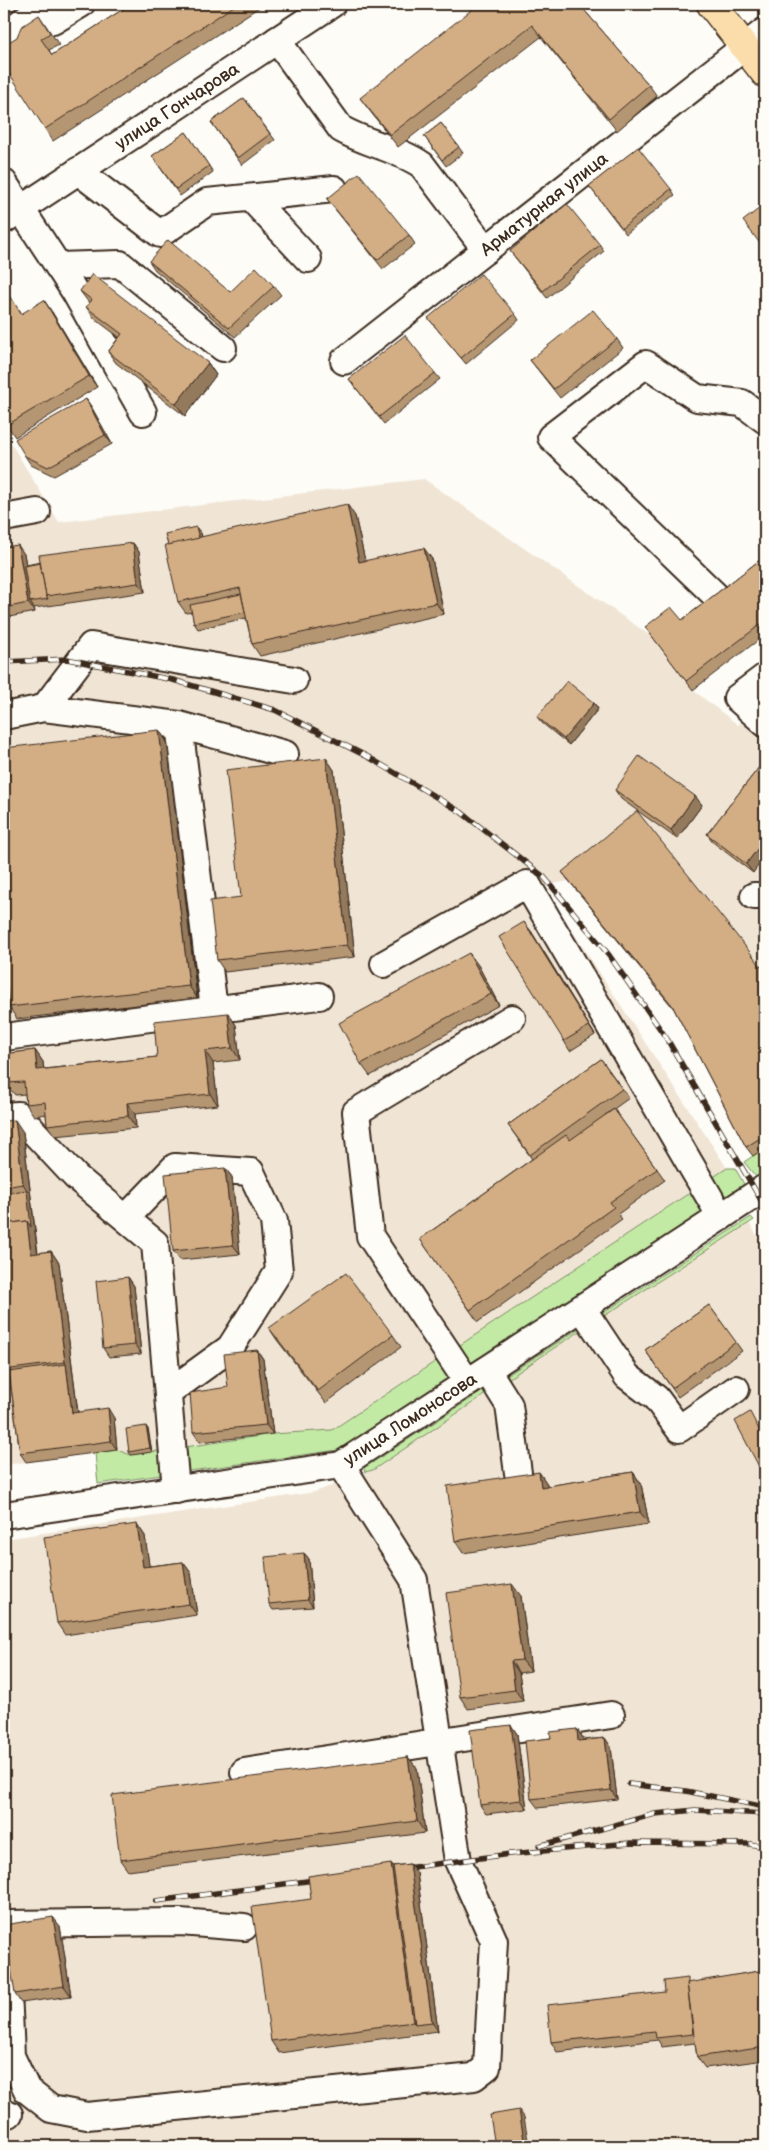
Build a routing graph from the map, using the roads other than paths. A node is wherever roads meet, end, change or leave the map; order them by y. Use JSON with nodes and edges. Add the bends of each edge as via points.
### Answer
{"nodes":[{"id":1,"x":81,"y":4,"type":"edge"},
{"id":2,"x":332,"y":4,"type":"edge"},
{"id":3,"x":711,"y":4,"type":"edge"},
{"id":4,"x":4,"y":36,"type":"edge"},
{"id":5,"x":755,"y":39,"type":"edge"},
{"id":6,"x":276,"y":40,"type":"junction"},
{"id":7,"x":765,"y":73,"type":"edge"},
{"id":8,"x":78,"y":171,"type":"junction"},
{"id":9,"x":4,"y":183,"type":"edge"},
{"id":10,"x":334,"y":189,"type":"dead end"},
{"id":11,"x":251,"y":198,"type":"junction"},
{"id":12,"x":13,"y":214,"type":"edge"},
{"id":13,"x":486,"y":250,"type":"junction"},
{"id":14,"x":308,"y":260,"type":"dead end"},
{"id":15,"x":58,"y":266,"type":"junction"},
{"id":16,"x":223,"y":348,"type":"dead end"},
{"id":17,"x":344,"y":361,"type":"dead end"},
{"id":18,"x":143,"y":412,"type":"dead end"},
{"id":19,"x":765,"y":420,"type":"edge"},
{"id":20,"x":37,"y":512,"type":"dead end"},
{"id":21,"x":4,"y":518,"type":"edge"},
{"id":22,"x":715,"y":595,"type":"edge"},
{"id":23,"x":765,"y":677,"type":"edge"},
{"id":24,"x":294,"y":680,"type":"dead end"},
{"id":25,"x":44,"y":708,"type":"junction"},
{"id":26,"x":4,"y":716,"type":"edge"},
{"id":27,"x":765,"y":723,"type":"edge"},
{"id":28,"x":180,"y":725,"type":"junction"},
{"id":29,"x":285,"y":754,"type":"dead end"},
{"id":30,"x":384,"y":964,"type":"dead end"},
{"id":31,"x":319,"y":996,"type":"dead end"},
{"id":32,"x":214,"y":1009,"type":"junction"},
{"id":33,"x":512,"y":1018,"type":"dead end"},
{"id":34,"x":4,"y":1037,"type":"edge"},
{"id":35,"x":4,"y":1116,"type":"edge"},
{"id":36,"x":765,"y":1188,"type":"edge"},
{"id":37,"x":721,"y":1217,"type":"junction"},
{"id":38,"x":126,"y":1218,"type":"junction"},
{"id":39,"x":582,"y":1308,"type":"junction"},
{"id":40,"x":477,"y":1376,"type":"junction"},
{"id":41,"x":736,"y":1389,"type":"dead end"},
{"id":42,"x":168,"y":1393,"type":"junction"},
{"id":43,"x":342,"y":1465,"type":"junction"},
{"id":44,"x":518,"y":1473,"type":"edge"},
{"id":45,"x":176,"y":1490,"type":"junction"},
{"id":46,"x":4,"y":1515,"type":"edge"},
{"id":47,"x":611,"y":1715,"type":"dead end"},
{"id":48,"x":439,"y":1740,"type":"junction"},
{"id":49,"x":244,"y":1772,"type":"dead end"},
{"id":50,"x":244,"y":1927,"type":"dead end"}],
"edges":[{"from":1,"to":4,"type":"street","via":[[53,21],[42,6]]},
{"from":2,"to":6,"type":"street","name":"улица Гончарова"},
{"from":3,"to":5,"type":"main road"},
{"from":5,"to":7,"type":"main road"},
{"from":5,"to":13,"type":"street","name":"Арматурная улица"},
{"from":6,"to":8,"type":"street","name":"улица Гончарова"},
{"from":6,"to":13,"type":"street","via":[[341,129],[408,156],[422,165]]},
{"from":8,"to":11,"type":"street","via":[[160,234],[207,202]]},
{"from":8,"to":12,"type":"street","name":"улица Гончарова"},
{"from":9,"to":12,"type":"street"},
{"from":10,"to":11,"type":"street"},
{"from":11,"to":14,"type":"street"},
{"from":12,"to":15,"type":"street"},
{"from":13,"to":17,"type":"street","name":"Арматурная улица"},
{"from":15,"to":16,"type":"street","via":[[120,264]]},
{"from":15,"to":18,"type":"street"},
{"from":19,"to":22,"type":"street","via":[[742,403],[697,398],[646,364],[551,437]]},
{"from":20,"to":21,"type":"street"},
{"from":23,"to":27,"type":"street","via":[[737,698]]},
{"from":24,"to":25,"type":"street","via":[[91,646]]},
{"from":25,"to":26,"type":"street"},
{"from":25,"to":28,"type":"street"},
{"from":28,"to":29,"type":"street"},
{"from":28,"to":32,"type":"street"},
{"from":30,"to":37,"type":"street","via":[[526,884]]},
{"from":31,"to":32,"type":"street"},
{"from":32,"to":34,"type":"street"},
{"from":33,"to":40,"type":"street","via":[[356,1112],[370,1236]]},
{"from":35,"to":38,"type":"street","via":[[18,1115],[76,1176]]},
{"from":36,"to":37,"type":"street","name":"улица Ломоносова"},
{"from":37,"to":39,"type":"street","name":"улица Ломоносова"},
{"from":38,"to":42,"type":"street","via":[[155,1243]]},
{"from":38,"to":42,"type":"street","via":[[175,1166],[251,1172],[274,1221],[279,1271],[230,1348]]},
{"from":39,"to":40,"type":"street","name":"улица Ломоносова"},
{"from":39,"to":41,"type":"street","via":[[627,1376],[656,1398],[679,1429]]},
{"from":40,"to":43,"type":"street","name":"улица Ломоносова"},
{"from":40,"to":44,"type":"street","via":[[509,1405]]},
{"from":42,"to":45,"type":"street"},
{"from":43,"to":45,"type":"street","name":"улица Ломоносова"},
{"from":43,"to":48,"type":"street","via":[[414,1580]]},
{"from":45,"to":46,"type":"street","name":"улица Ломоносова"},
{"from":47,"to":48,"type":"street"},
{"from":48,"to":49,"type":"street"},
{"from":48,"to":50,"type":"street","via":[[458,1860],[494,1941],[487,2067],[474,2077],[87,2116],[51,2109],[26,2090],[11,2056],[5,1924],[180,1922]]}]}
